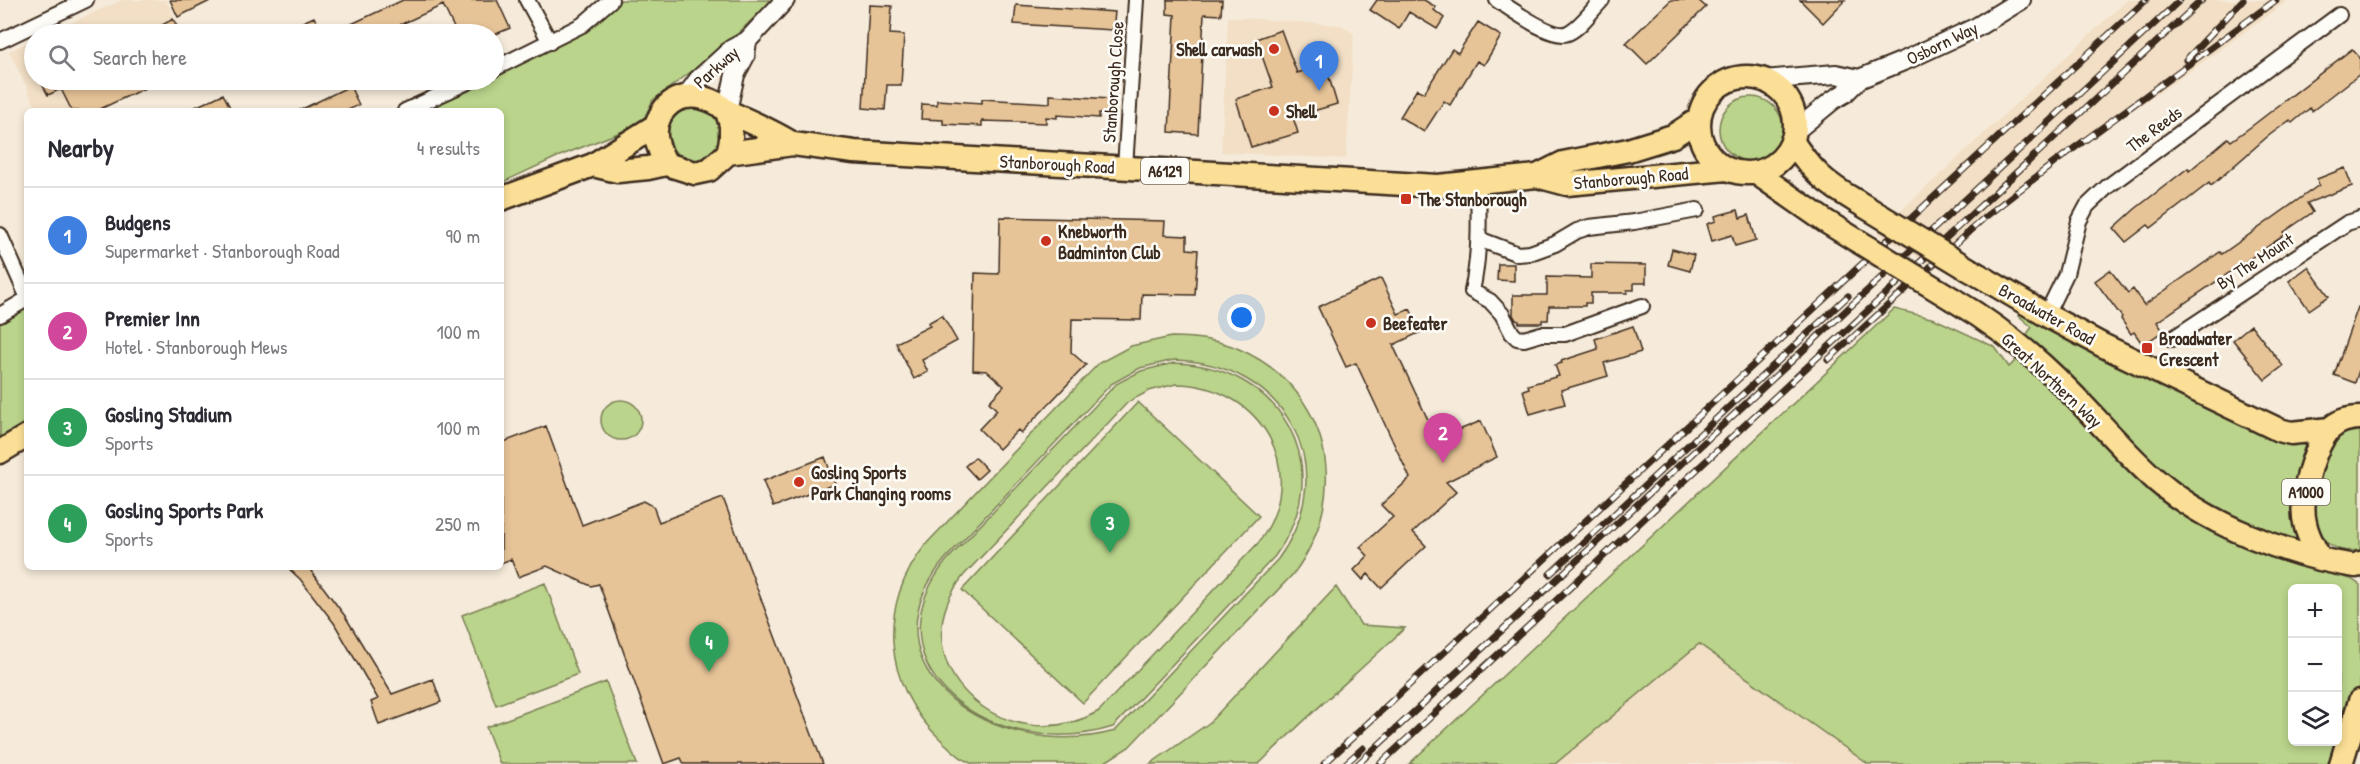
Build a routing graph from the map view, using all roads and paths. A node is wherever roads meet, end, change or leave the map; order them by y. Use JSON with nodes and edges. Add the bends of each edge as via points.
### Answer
{"nodes":[{"id":1,"x":86,"y":0,"type":"edge"},
{"id":2,"x":527,"y":0,"type":"edge"},
{"id":3,"x":611,"y":0,"type":"edge"},
{"id":4,"x":786,"y":0,"type":"edge"},
{"id":5,"x":1136,"y":0,"type":"edge"},
{"id":6,"x":1497,"y":0,"type":"edge"},
{"id":7,"x":1602,"y":0,"type":"edge"},
{"id":8,"x":2021,"y":0,"type":"edge"},
{"id":9,"x":2340,"y":15,"type":"dead end"},
{"id":10,"x":36,"y":24,"type":"edge"},
{"id":11,"x":24,"y":30,"type":"edge"},
{"id":12,"x":0,"y":41,"type":"edge"},
{"id":13,"x":747,"y":41,"type":"junction"},
{"id":14,"x":550,"y":42,"type":"junction"},
{"id":15,"x":504,"y":64,"type":"edge"},
{"id":16,"x":1859,"y":79,"type":"junction"},
{"id":17,"x":1763,"y":80,"type":"junction"},
{"id":18,"x":450,"y":90,"type":"edge"},
{"id":19,"x":687,"y":95,"type":"junction"},
{"id":20,"x":411,"y":108,"type":"edge"},
{"id":21,"x":727,"y":111,"type":"junction"},
{"id":22,"x":1699,"y":119,"type":"junction"},
{"id":23,"x":655,"y":126,"type":"junction"},
{"id":24,"x":1793,"y":136,"type":"junction"},
{"id":25,"x":793,"y":144,"type":"junction"},
{"id":26,"x":728,"y":153,"type":"junction"},
{"id":27,"x":666,"y":164,"type":"junction"},
{"id":28,"x":593,"y":165,"type":"junction"},
{"id":29,"x":1125,"y":167,"type":"junction"},
{"id":30,"x":1727,"y":169,"type":"junction"},
{"id":31,"x":1755,"y":172,"type":"junction"},
{"id":32,"x":1537,"y":176,"type":"junction"},
{"id":33,"x":1478,"y":184,"type":"junction"},
{"id":34,"x":504,"y":198,"type":"edge"},
{"id":35,"x":1697,"y":210,"type":"dead end"},
{"id":36,"x":2360,"y":219,"type":"edge"},
{"id":37,"x":0,"y":236,"type":"edge"},
{"id":38,"x":1479,"y":239,"type":"junction"},
{"id":39,"x":24,"y":291,"type":"edge"},
{"id":40,"x":24,"y":300,"type":"edge"},
{"id":41,"x":1642,"y":306,"type":"dead end"},
{"id":42,"x":0,"y":315,"type":"edge"},
{"id":43,"x":2046,"y":315,"type":"junction"},
{"id":44,"x":2172,"y":339,"type":"dead end"},
{"id":45,"x":2360,"y":417,"type":"edge"},
{"id":46,"x":2330,"y":429,"type":"junction"},
{"id":47,"x":24,"y":438,"type":"edge"},
{"id":48,"x":0,"y":452,"type":"edge"},
{"id":49,"x":2320,"y":558,"type":"junction"},
{"id":50,"x":2358,"y":567,"type":"edge"},
{"id":51,"x":2360,"y":701,"type":"edge"},
{"id":52,"x":2341,"y":764,"type":"edge"}],
"edges":[{"from":1,"to":10,"type":"street"},
{"from":2,"to":14,"type":"street"},
{"from":3,"to":14,"type":"street","via":[[582,25]]},
{"from":4,"to":13,"type":"street","name":"Parkway"},
{"from":5,"to":29,"type":"street","name":"Stanborough Close"},
{"from":6,"to":7,"type":"street","via":[[1556,34],[1569,33]]},
{"from":8,"to":16,"type":"street","name":"Osborn Way","via":[[1977,27]]},
{"from":9,"to":43,"type":"street","name":"The Reeds","via":[[2107,186],[2079,221],[2066,274]]},
{"from":11,"to":12,"type":"street"},
{"from":13,"to":19,"type":"street","name":"Parkway","via":[[732,49]]},
{"from":13,"to":21,"type":"street","name":"Parkway"},
{"from":14,"to":15,"type":"street"},
{"from":16,"to":17,"type":"street","via":[[1836,74]]},
{"from":16,"to":24,"type":"street","name":"Osborn Way"},
{"from":17,"to":22,"type":"main road","via":[[1735,78],[1722,84],[1707,99]]},
{"from":17,"to":24,"type":"main road","via":[[1778,87],[1792,110]]},
{"from":18,"to":20,"type":"street"},
{"from":19,"to":21,"type":"main road","name":"Stanborough Road","via":[[701,97]]},
{"from":19,"to":23,"type":"main road","via":[[668,105]]},
{"from":21,"to":25,"type":"main road","name":"Stanborough Road","number":"A6129","via":[[775,131]]},
{"from":21,"to":26,"type":"main road","via":[[731,125]]},
{"from":22,"to":30,"type":"main road","via":[[1704,147],[1713,160]]},
{"from":22,"to":32,"type":"main road","name":"Stanborough Road","number":"A6129","via":[[1672,136],[1628,150],[1563,163]]},
{"from":23,"to":27,"type":"main road"},
{"from":23,"to":28,"type":"main road"},
{"from":24,"to":31,"type":"main road","via":[[1778,162]]},
{"from":24,"to":43,"type":"main road","name":"Broadwater Road","bridge":true,"via":[[1808,165],[1822,180]]},
{"from":25,"to":26,"type":"main road","name":"Stanborough Road","number":"A6129"},
{"from":25,"to":29,"type":"main road","name":"Stanborough Road","number":"A6129","via":[[854,152]]},
{"from":26,"to":27,"type":"main road","name":"Stanborough Road","via":[[709,170],[695,173]]},
{"from":27,"to":28,"type":"main road","name":"Stanborough Road","via":[[618,171]]},
{"from":28,"to":34,"type":"main road"},
{"from":29,"to":33,"type":"main road","name":"Stanborough Road","number":"A6129","via":[[1415,185]]},
{"from":30,"to":31,"type":"main road"},
{"from":30,"to":32,"type":"main road","name":"Stanborough Road","number":"A6129","via":[[1567,184]]},
{"from":31,"to":49,"type":"main road","name":"Great Northern Way","bridge":true,"via":[[1825,222],[1954,300],[2024,349],[2174,495],[2236,531]]},
{"from":32,"to":33,"type":"main road","name":"Stanborough Road","number":"A6129"},
{"from":33,"to":38,"type":"street"},
{"from":35,"to":38,"type":"street","via":[[1590,227],[1530,253],[1518,254]]},
{"from":36,"to":44,"type":"street","name":"By The Mount","via":[[2347,223]]},
{"from":37,"to":39,"type":"street"},
{"from":38,"to":41,"type":"street","via":[[1472,291],[1490,301],[1512,333],[1524,339],[1565,334]]},
{"from":40,"to":42,"type":"street"},
{"from":43,"to":46,"type":"main road","name":"Broadwater Road","via":[[2279,430],[2299,433]]},
{"from":45,"to":46,"type":"main road","name":"Broadwater Road","via":[[2349,418]]},
{"from":46,"to":49,"type":"main road","number":"A1000","via":[[2314,458],[2305,495],[2307,531]]},
{"from":47,"to":48,"type":"main road"},
{"from":49,"to":50,"type":"main road","name":"Great Northern Way"},
{"from":51,"to":52,"type":"main road"}]}
